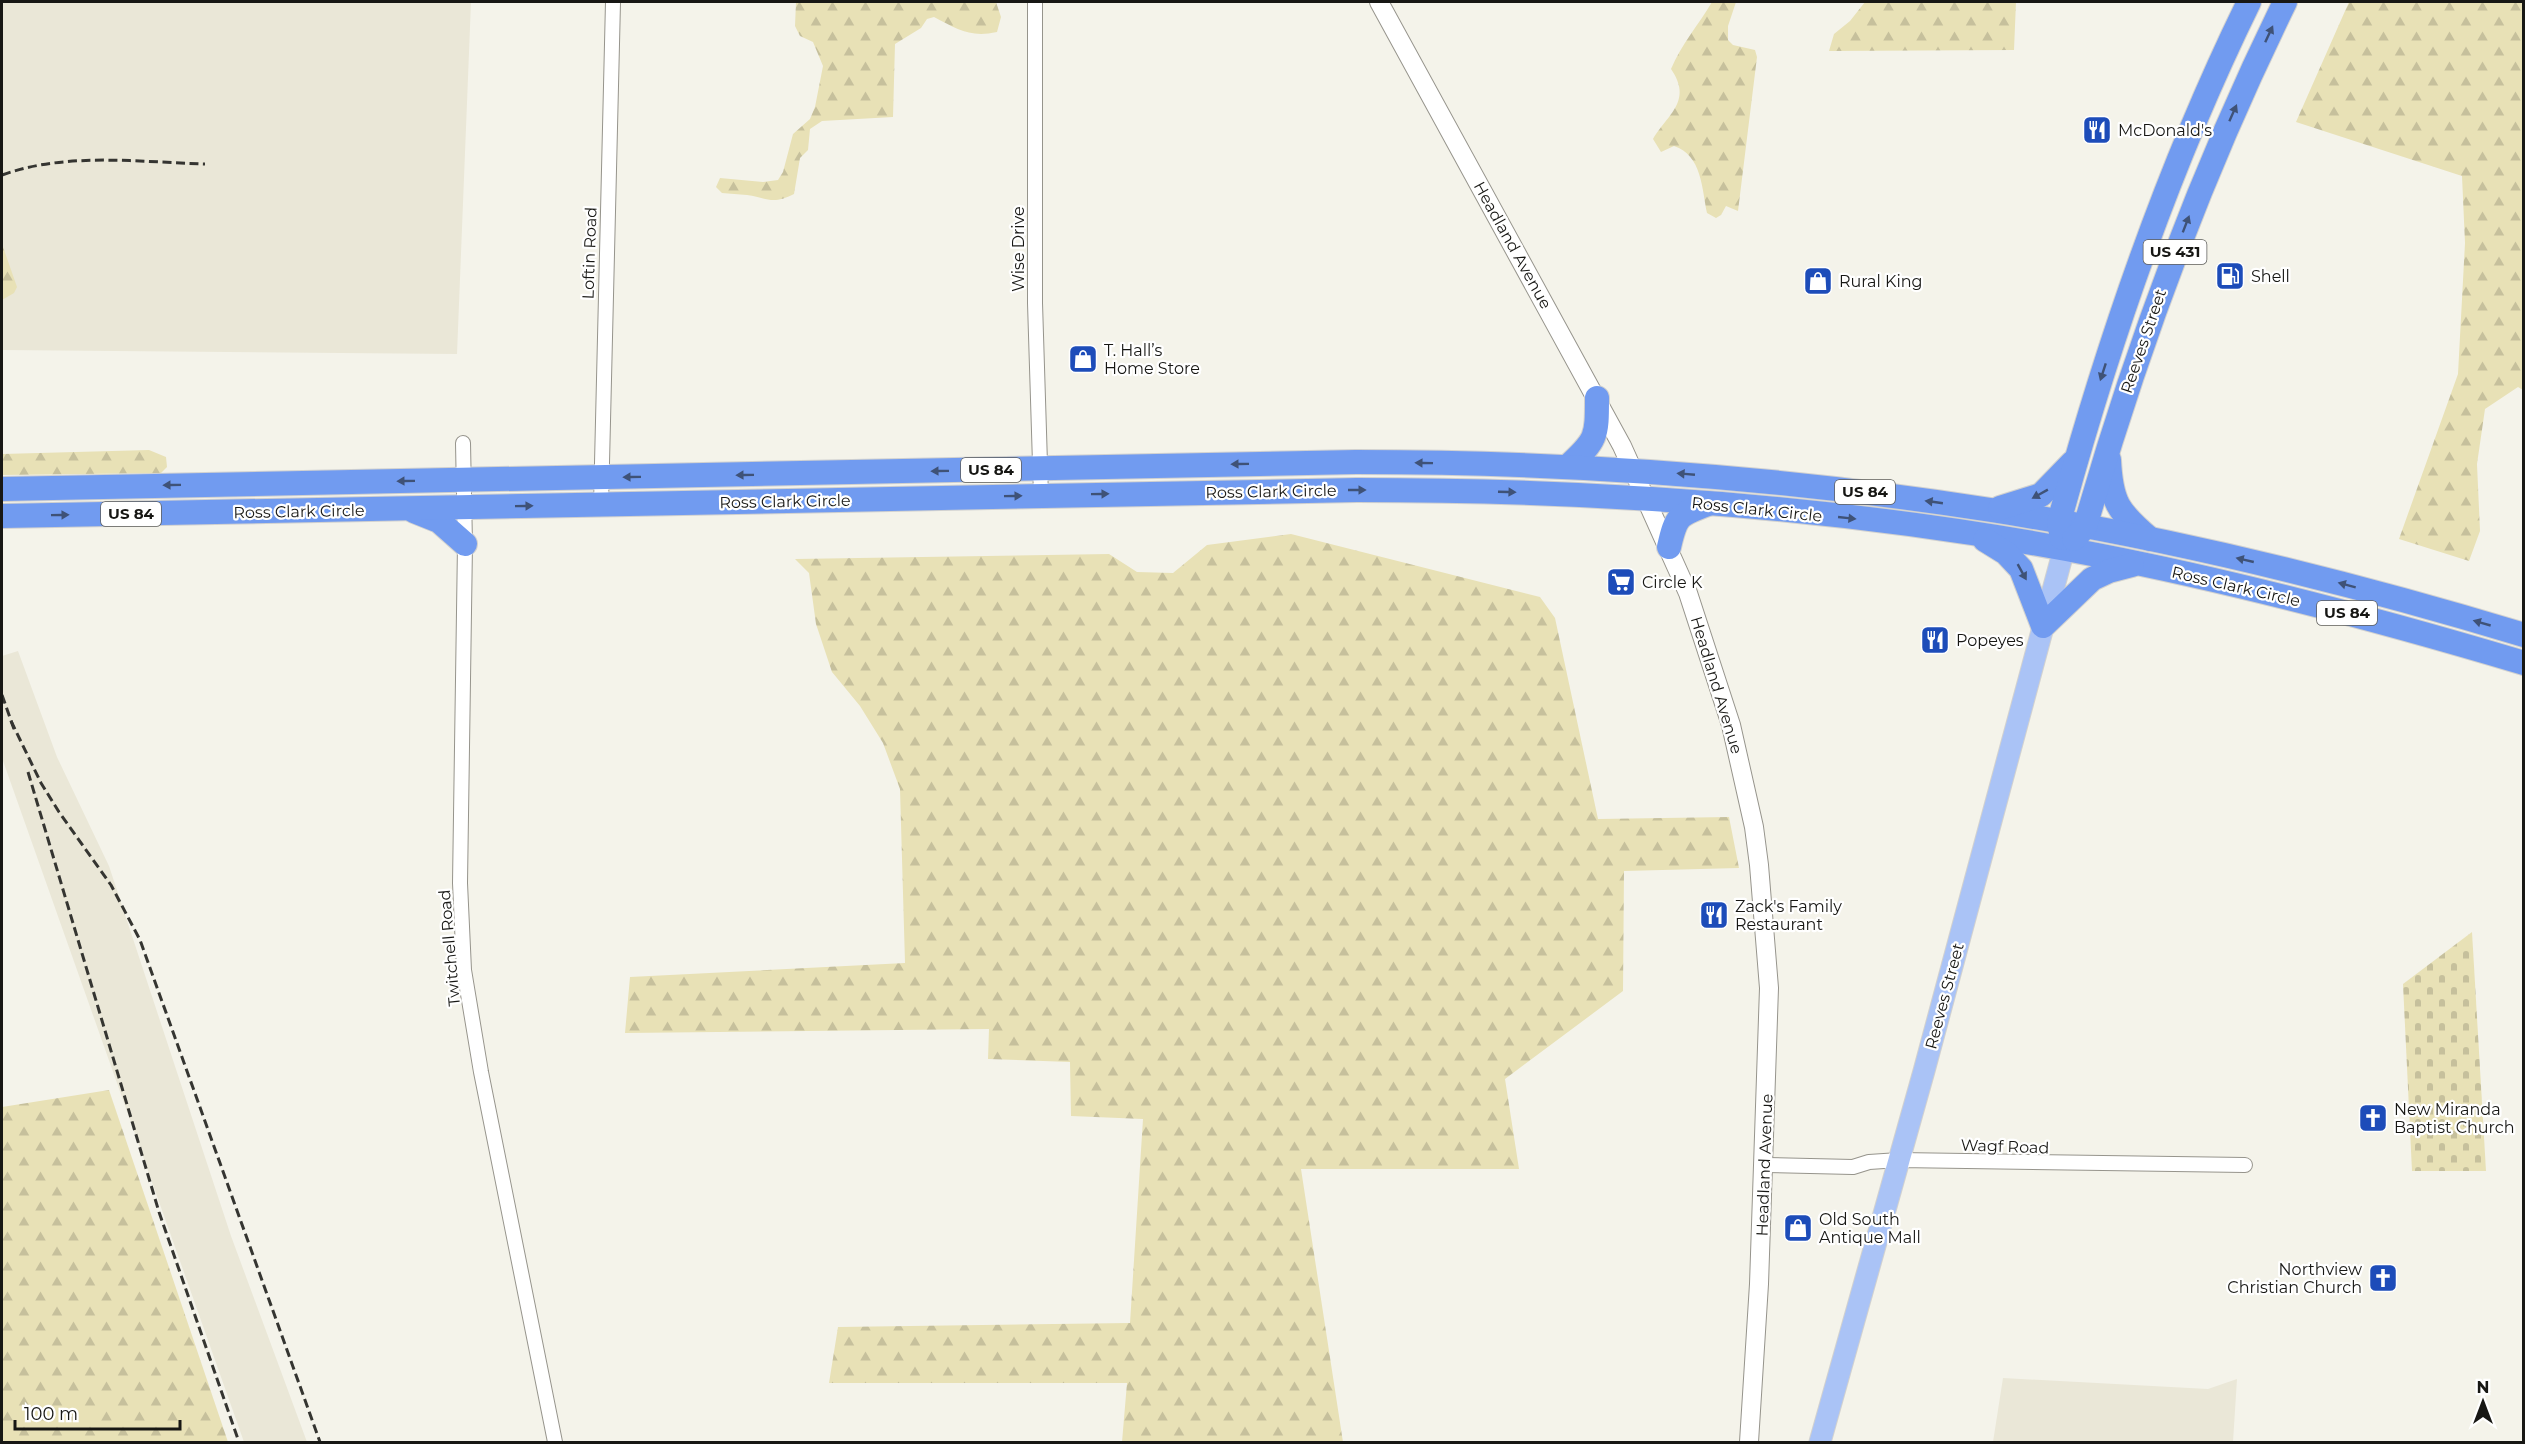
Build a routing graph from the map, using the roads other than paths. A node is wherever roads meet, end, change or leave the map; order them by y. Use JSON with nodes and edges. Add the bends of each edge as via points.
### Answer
{"nodes":[{"id":1,"x":614,"y":2,"type":"edge"},
{"id":2,"x":1035,"y":2,"type":"edge"},
{"id":3,"x":1379,"y":2,"type":"edge"},
{"id":4,"x":2249,"y":2,"type":"edge"},
{"id":5,"x":2285,"y":2,"type":"edge"},
{"id":6,"x":1597,"y":398,"type":"junction"},
{"id":7,"x":463,"y":443,"type":"dead end"},
{"id":8,"x":2108,"y":446,"type":"junction"},
{"id":9,"x":2076,"y":459,"type":"junction"},
{"id":10,"x":1567,"y":467,"type":"junction"},
{"id":11,"x":1041,"y":469,"type":"junction"},
{"id":12,"x":1633,"y":470,"type":"junction"},
{"id":13,"x":601,"y":478,"type":"junction"},
{"id":14,"x":464,"y":480,"type":"junction"},
{"id":15,"x":2,"y":489,"type":"edge"},
{"id":16,"x":1041,"y":495,"type":"junction"},
{"id":17,"x":1646,"y":498,"type":"junction"},
{"id":18,"x":1710,"y":503,"type":"junction"},
{"id":19,"x":601,"y":505,"type":"junction"},
{"id":20,"x":465,"y":507,"type":"junction"},
{"id":21,"x":409,"y":508,"type":"junction"},
{"id":22,"x":1991,"y":510,"type":"junction"},
{"id":23,"x":2,"y":516,"type":"edge"},
{"id":24,"x":2059,"y":522,"type":"junction"},
{"id":25,"x":2085,"y":527,"type":"junction"},
{"id":26,"x":1978,"y":535,"type":"junction"},
{"id":27,"x":2152,"y":540,"type":"junction"},
{"id":28,"x":465,"y":544,"type":"junction"},
{"id":29,"x":1669,"y":547,"type":"junction"},
{"id":30,"x":2064,"y":549,"type":"junction"},
{"id":31,"x":2137,"y":564,"type":"junction"},
{"id":32,"x":2043,"y":626,"type":"junction"},
{"id":33,"x":2523,"y":635,"type":"edge"},
{"id":34,"x":2523,"y":663,"type":"edge"},
{"id":35,"x":1899,"y":1160,"type":"junction"},
{"id":36,"x":1764,"y":1165,"type":"junction"},
{"id":37,"x":2245,"y":1165,"type":"dead end"},
{"id":38,"x":1819,"y":1442,"type":"edge"},
{"id":39,"x":555,"y":1443,"type":"edge"},
{"id":40,"x":1749,"y":1443,"type":"edge"}],
"edges":[{"from":1,"to":13,"type":"street","name":"Loftin Road"},
{"from":2,"to":11,"type":"street","name":"Wise Drive","via":[[1035,303]]},
{"from":3,"to":6,"type":"main road","name":"Headland Avenue"},
{"from":4,"to":9,"type":"highway","name":"Reeves Street","number":"US 431","one_way":true,"via":[[2191,130],[2156,222]]},
{"from":8,"to":5,"type":"highway","name":"Reeves Street","number":"US 431","one_way":true,"via":[[2201,185]]},
{"from":6,"to":10,"type":"highway","via":[[1594,438]]},
{"from":6,"to":12,"type":"main road","name":"Headland Avenue"},
{"from":7,"to":14,"type":"street","name":"Twitchell Road"},
{"from":8,"to":25,"type":"highway","name":"Reeves Street"},
{"from":8,"to":27,"type":"highway","number":"US 431","via":[[2110,485],[2116,504]]},
{"from":9,"to":22,"type":"highway","one_way":true,"via":[[2042,495]]},
{"from":9,"to":24,"type":"highway","name":"Reeves Street","number":"US 431"},
{"from":10,"to":11,"type":"highway","name":"Ross Clark Circle","number":"US 84","one_way":true,"via":[[1356,462]]},
{"from":10,"to":12,"type":"highway","name":"Ross Clark Circle","number":"US 84"},
{"from":11,"to":13,"type":"highway","name":"Ross Clark Circle","number":"US 84","one_way":true},
{"from":11,"to":16,"type":"street","name":"Wise Drive"},
{"from":12,"to":17,"type":"main road","name":"Headland Avenue"},
{"from":22,"to":12,"type":"highway","name":"Ross Clark Circle","number":"US 84","one_way":true,"via":[[1797,484]]},
{"from":13,"to":14,"type":"highway","name":"Ross Clark Circle","number":"US 84"},
{"from":13,"to":19,"type":"street","name":"Loftin Road"},
{"from":14,"to":15,"type":"highway","name":"Ross Clark Circle","number":"US 84","one_way":true},
{"from":14,"to":20,"type":"street","name":"Twitchell Road"},
{"from":16,"to":17,"type":"highway","name":"Ross Clark Circle","number":"US 84","one_way":true,"via":[[1397,490]]},
{"from":19,"to":16,"type":"highway","name":"Ross Clark Circle","number":"US 84","one_way":true},
{"from":17,"to":18,"type":"highway","name":"Ross Clark Circle","number":"US 84"},
{"from":17,"to":29,"type":"main road","name":"Headland Avenue"},
{"from":18,"to":26,"type":"highway","name":"Ross Clark Circle","number":"US 84","one_way":true},
{"from":18,"to":29,"type":"highway","via":[[1678,519]]},
{"from":20,"to":19,"type":"highway","name":"Ross Clark Circle","number":"US 84","one_way":true},
{"from":20,"to":21,"type":"highway","name":"Ross Clark Circle","number":"US 84"},
{"from":20,"to":28,"type":"street","name":"Twitchell Road"},
{"from":23,"to":21,"type":"highway","name":"Ross Clark Circle","number":"US 84","one_way":true},
{"from":21,"to":28,"type":"highway","via":[[439,521]]},
{"from":22,"to":24,"type":"highway","name":"Ross Clark Circle","number":"US 84"},
{"from":24,"to":25,"type":"highway","name":"Ross Clark Circle","number":"US 84"},
{"from":24,"to":30,"type":"highway","name":"Reeves Street","number":"US 431"},
{"from":25,"to":27,"type":"highway","name":"Ross Clark Circle","number":"US 84"},
{"from":25,"to":30,"type":"highway","name":"Reeves Street"},
{"from":26,"to":30,"type":"highway","name":"Ross Clark Circle","number":"US 84"},
{"from":26,"to":32,"type":"highway","one_way":true,"via":[[2006,553],[2021,569]]},
{"from":33,"to":27,"type":"highway","name":"Ross Clark Circle","number":"US 84","one_way":true,"via":[[2302,573]]},
{"from":28,"to":39,"type":"street","name":"Twitchell Road","via":[[460,882],[464,970]]},
{"from":29,"to":36,"type":"main road","name":"Headland Avenue","via":[[1722,691],[1754,827],[1769,988]]},
{"from":30,"to":31,"type":"highway","name":"Ross Clark Circle","number":"US 84"},
{"from":30,"to":32,"type":"main road","name":"Reeves Street"},
{"from":31,"to":32,"type":"highway","via":[[2092,579]]},
{"from":31,"to":34,"type":"highway","name":"Ross Clark Circle","number":"US 84","via":[[2336,610]]},
{"from":32,"to":35,"type":"main road","name":"Reeves Street"},
{"from":35,"to":36,"type":"street","name":"Wagf Road","via":[[1853,1167]]},
{"from":35,"to":37,"type":"street","name":"Wagf Road"},
{"from":35,"to":38,"type":"main road","name":"Reeves Street"},
{"from":36,"to":40,"type":"main road","name":"Headland Avenue"}]}
